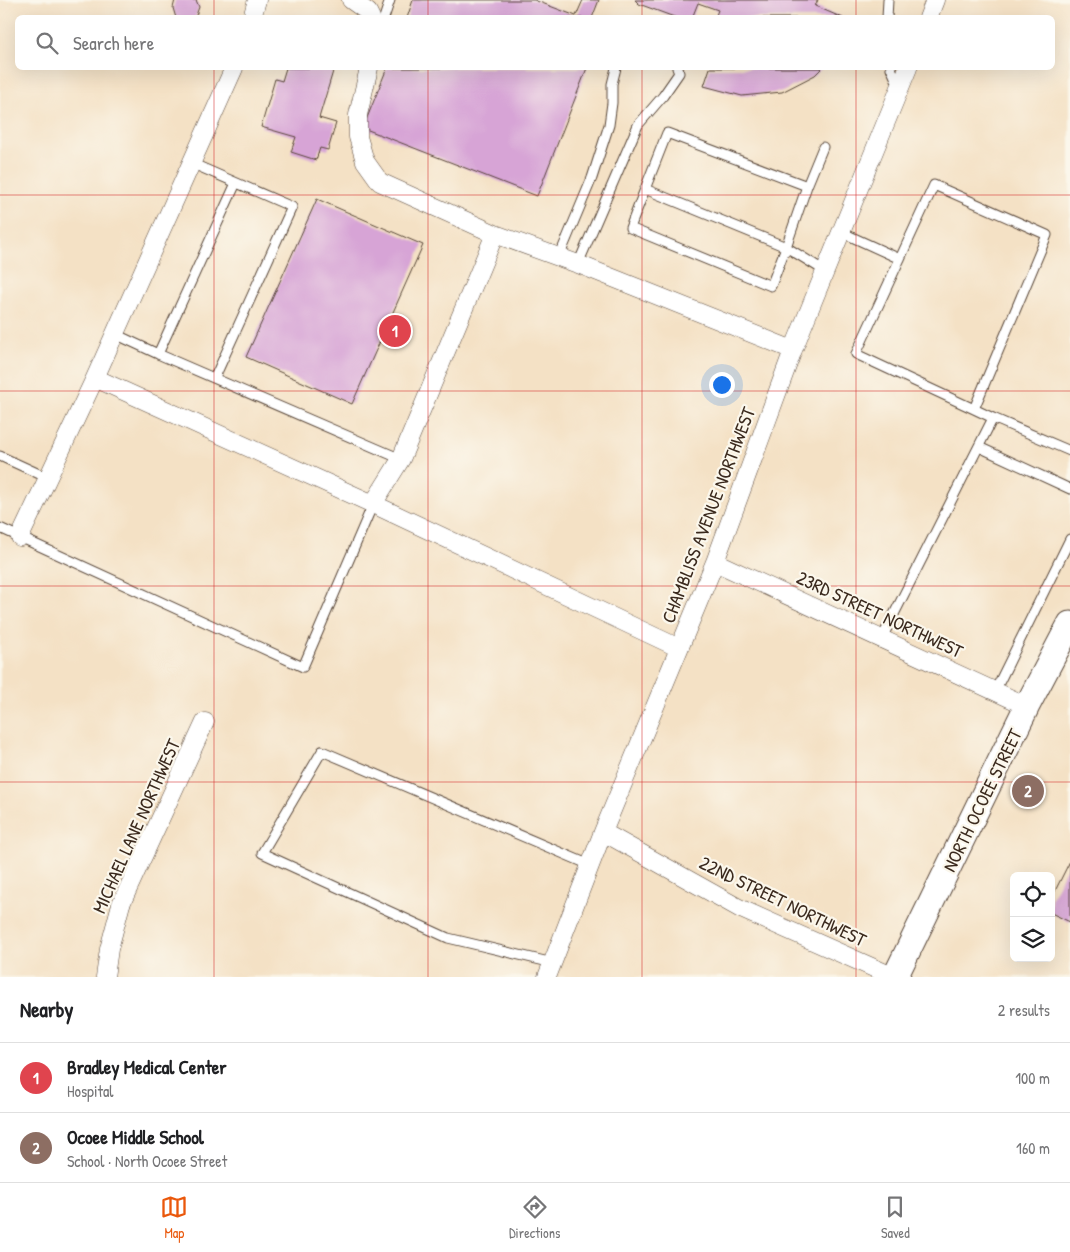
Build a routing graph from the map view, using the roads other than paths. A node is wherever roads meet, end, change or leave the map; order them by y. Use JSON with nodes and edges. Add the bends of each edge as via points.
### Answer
{"nodes":[{"id":1,"x":258,"y":0,"type":"edge"},
{"id":2,"x":351,"y":0,"type":"edge"},
{"id":3,"x":390,"y":0,"type":"edge"},
{"id":4,"x":888,"y":0,"type":"edge"},
{"id":5,"x":935,"y":0,"type":"edge"},
{"id":6,"x":253,"y":15,"type":"edge"},
{"id":7,"x":370,"y":15,"type":"edge"},
{"id":8,"x":385,"y":15,"type":"edge"},
{"id":9,"x":887,"y":15,"type":"edge"},
{"id":10,"x":929,"y":15,"type":"edge"},
{"id":11,"x":233,"y":70,"type":"edge"},
{"id":12,"x":369,"y":70,"type":"edge"},
{"id":13,"x":616,"y":70,"type":"edge"},
{"id":14,"x":678,"y":70,"type":"edge"},
{"id":15,"x":892,"y":70,"type":"edge"},
{"id":16,"x":907,"y":70,"type":"edge"},
{"id":17,"x":900,"y":87,"type":"junction"},
{"id":18,"x":823,"y":147,"type":"dead end"},
{"id":19,"x":191,"y":163,"type":"junction"},
{"id":20,"x":236,"y":183,"type":"junction"},
{"id":21,"x":807,"y":186,"type":"junction"},
{"id":22,"x":645,"y":189,"type":"junction"},
{"id":23,"x":841,"y":232,"type":"junction"},
{"id":24,"x":496,"y":234,"type":"junction"},
{"id":25,"x":786,"y":247,"type":"junction"},
{"id":26,"x":559,"y":257,"type":"junction"},
{"id":27,"x":900,"y":258,"type":"junction"},
{"id":28,"x":578,"y":264,"type":"junction"},
{"id":29,"x":825,"y":271,"type":"junction"},
{"id":30,"x":115,"y":334,"type":"junction"},
{"id":31,"x":793,"y":350,"type":"junction"},
{"id":32,"x":158,"y":354,"type":"junction"},
{"id":33,"x":96,"y":378,"type":"junction"},
{"id":34,"x":215,"y":378,"type":"junction"},
{"id":35,"x":974,"y":408,"type":"junction"},
{"id":36,"x":993,"y":418,"type":"junction"},
{"id":37,"x":978,"y":447,"type":"junction"},
{"id":38,"x":1070,"y":451,"type":"edge"},
{"id":39,"x":0,"y":456,"type":"edge"},
{"id":40,"x":401,"y":459,"type":"junction"},
{"id":41,"x":48,"y":478,"type":"junction"},
{"id":42,"x":1070,"y":489,"type":"edge"},
{"id":43,"x":373,"y":504,"type":"junction"},
{"id":44,"x":0,"y":528,"type":"edge"},
{"id":45,"x":20,"y":538,"type":"junction"},
{"id":46,"x":1070,"y":539,"type":"edge"},
{"id":47,"x":714,"y":562,"type":"junction"},
{"id":48,"x":1070,"y":624,"type":"edge"},
{"id":49,"x":882,"y":638,"type":"junction"},
{"id":50,"x":679,"y":648,"type":"junction"},
{"id":51,"x":995,"y":691,"type":"junction"},
{"id":52,"x":1028,"y":706,"type":"junction"},
{"id":53,"x":205,"y":722,"type":"dead end"},
{"id":54,"x":602,"y":832,"type":"junction"},
{"id":55,"x":590,"y":865,"type":"junction"},
{"id":56,"x":550,"y":970,"type":"edge"},
{"id":57,"x":105,"y":977,"type":"edge"},
{"id":58,"x":895,"y":977,"type":"edge"}],
"edges":[{"from":1,"to":6,"type":"street"},
{"from":2,"to":7,"type":"street"},
{"from":3,"to":8,"type":"lane"},
{"from":4,"to":9,"type":"lane"},
{"from":5,"to":10,"type":"street"},
{"from":11,"to":19,"type":"street"},
{"from":12,"to":24,"type":"street","via":[[358,115],[358,137],[365,161],[380,182]]},
{"from":13,"to":26,"type":"lane","via":[[609,125],[592,178]]},
{"from":14,"to":28,"type":"lane","via":[[679,73],[663,96],[638,125]]},
{"from":15,"to":17,"type":"lane"},
{"from":16,"to":17,"type":"street","name":"CHAMBLISS AVENUE NORTHWEST"},
{"from":17,"to":23,"type":"street","name":"CHAMBLISS AVENUE NORTHWEST"},
{"from":18,"to":21,"type":"lane"},
{"from":19,"to":20,"type":"lane"},
{"from":19,"to":30,"type":"street"},
{"from":20,"to":32,"type":"lane"},
{"from":20,"to":34,"type":"lane","via":[[292,207]]},
{"from":21,"to":22,"type":"lane","via":[[667,133]]},
{"from":21,"to":25,"type":"lane"},
{"from":22,"to":25,"type":"lane"},
{"from":22,"to":25,"type":"lane","via":[[630,228],[771,286]]},
{"from":23,"to":27,"type":"lane"},
{"from":23,"to":29,"type":"street","name":"CHAMBLISS AVENUE NORTHWEST"},
{"from":24,"to":26,"type":"street"},
{"from":24,"to":40,"type":"street"},
{"from":25,"to":29,"type":"lane"},
{"from":26,"to":28,"type":"street"},
{"from":27,"to":35,"type":"lane","via":[[856,354]]},
{"from":27,"to":35,"type":"lane","via":[[934,185],[1046,235]]},
{"from":28,"to":31,"type":"street"},
{"from":29,"to":31,"type":"street","name":"CHAMBLISS AVENUE NORTHWEST"},
{"from":30,"to":32,"type":"lane"},
{"from":30,"to":33,"type":"street"},
{"from":31,"to":47,"type":"street","name":"CHAMBLISS AVENUE NORTHWEST"},
{"from":32,"to":34,"type":"lane"},
{"from":33,"to":41,"type":"street"},
{"from":33,"to":43,"type":"street"},
{"from":34,"to":40,"type":"lane"},
{"from":35,"to":36,"type":"lane"},
{"from":36,"to":37,"type":"lane"},
{"from":36,"to":38,"type":"lane"},
{"from":37,"to":42,"type":"lane"},
{"from":37,"to":49,"type":"lane"},
{"from":39,"to":41,"type":"lane"},
{"from":40,"to":43,"type":"street"},
{"from":41,"to":45,"type":"street"},
{"from":43,"to":45,"type":"lane","via":[[303,668]]},
{"from":43,"to":50,"type":"street"},
{"from":44,"to":45,"type":"lane"},
{"from":46,"to":51,"type":"lane"},
{"from":47,"to":49,"type":"street","name":"23RD STREET NORTHWEST"},
{"from":47,"to":50,"type":"street","name":"CHAMBLISS AVENUE NORTHWEST"},
{"from":48,"to":52,"type":"main road","name":"NORTH OCOEE STREET"},
{"from":49,"to":51,"type":"street","name":"23RD STREET NORTHWEST"},
{"from":50,"to":54,"type":"street","name":"CHAMBLISS AVENUE NORTHWEST"},
{"from":51,"to":52,"type":"street","name":"23RD STREET NORTHWEST"},
{"from":52,"to":58,"type":"main road","name":"NORTH OCOEE STREET"},
{"from":53,"to":57,"type":"street","name":"MICHAEL LANE NORTHWEST","via":[[121,904]]},
{"from":54,"to":55,"type":"street","name":"CHAMBLISS AVENUE NORTHWEST"},
{"from":54,"to":58,"type":"street","name":"22ND STREET NORTHWEST","via":[[739,908]]},
{"from":55,"to":56,"type":"street","name":"CHAMBLISS AVENUE NORTHWEST"},
{"from":55,"to":56,"type":"lane","via":[[322,751],[262,852],[448,938]]}]}
